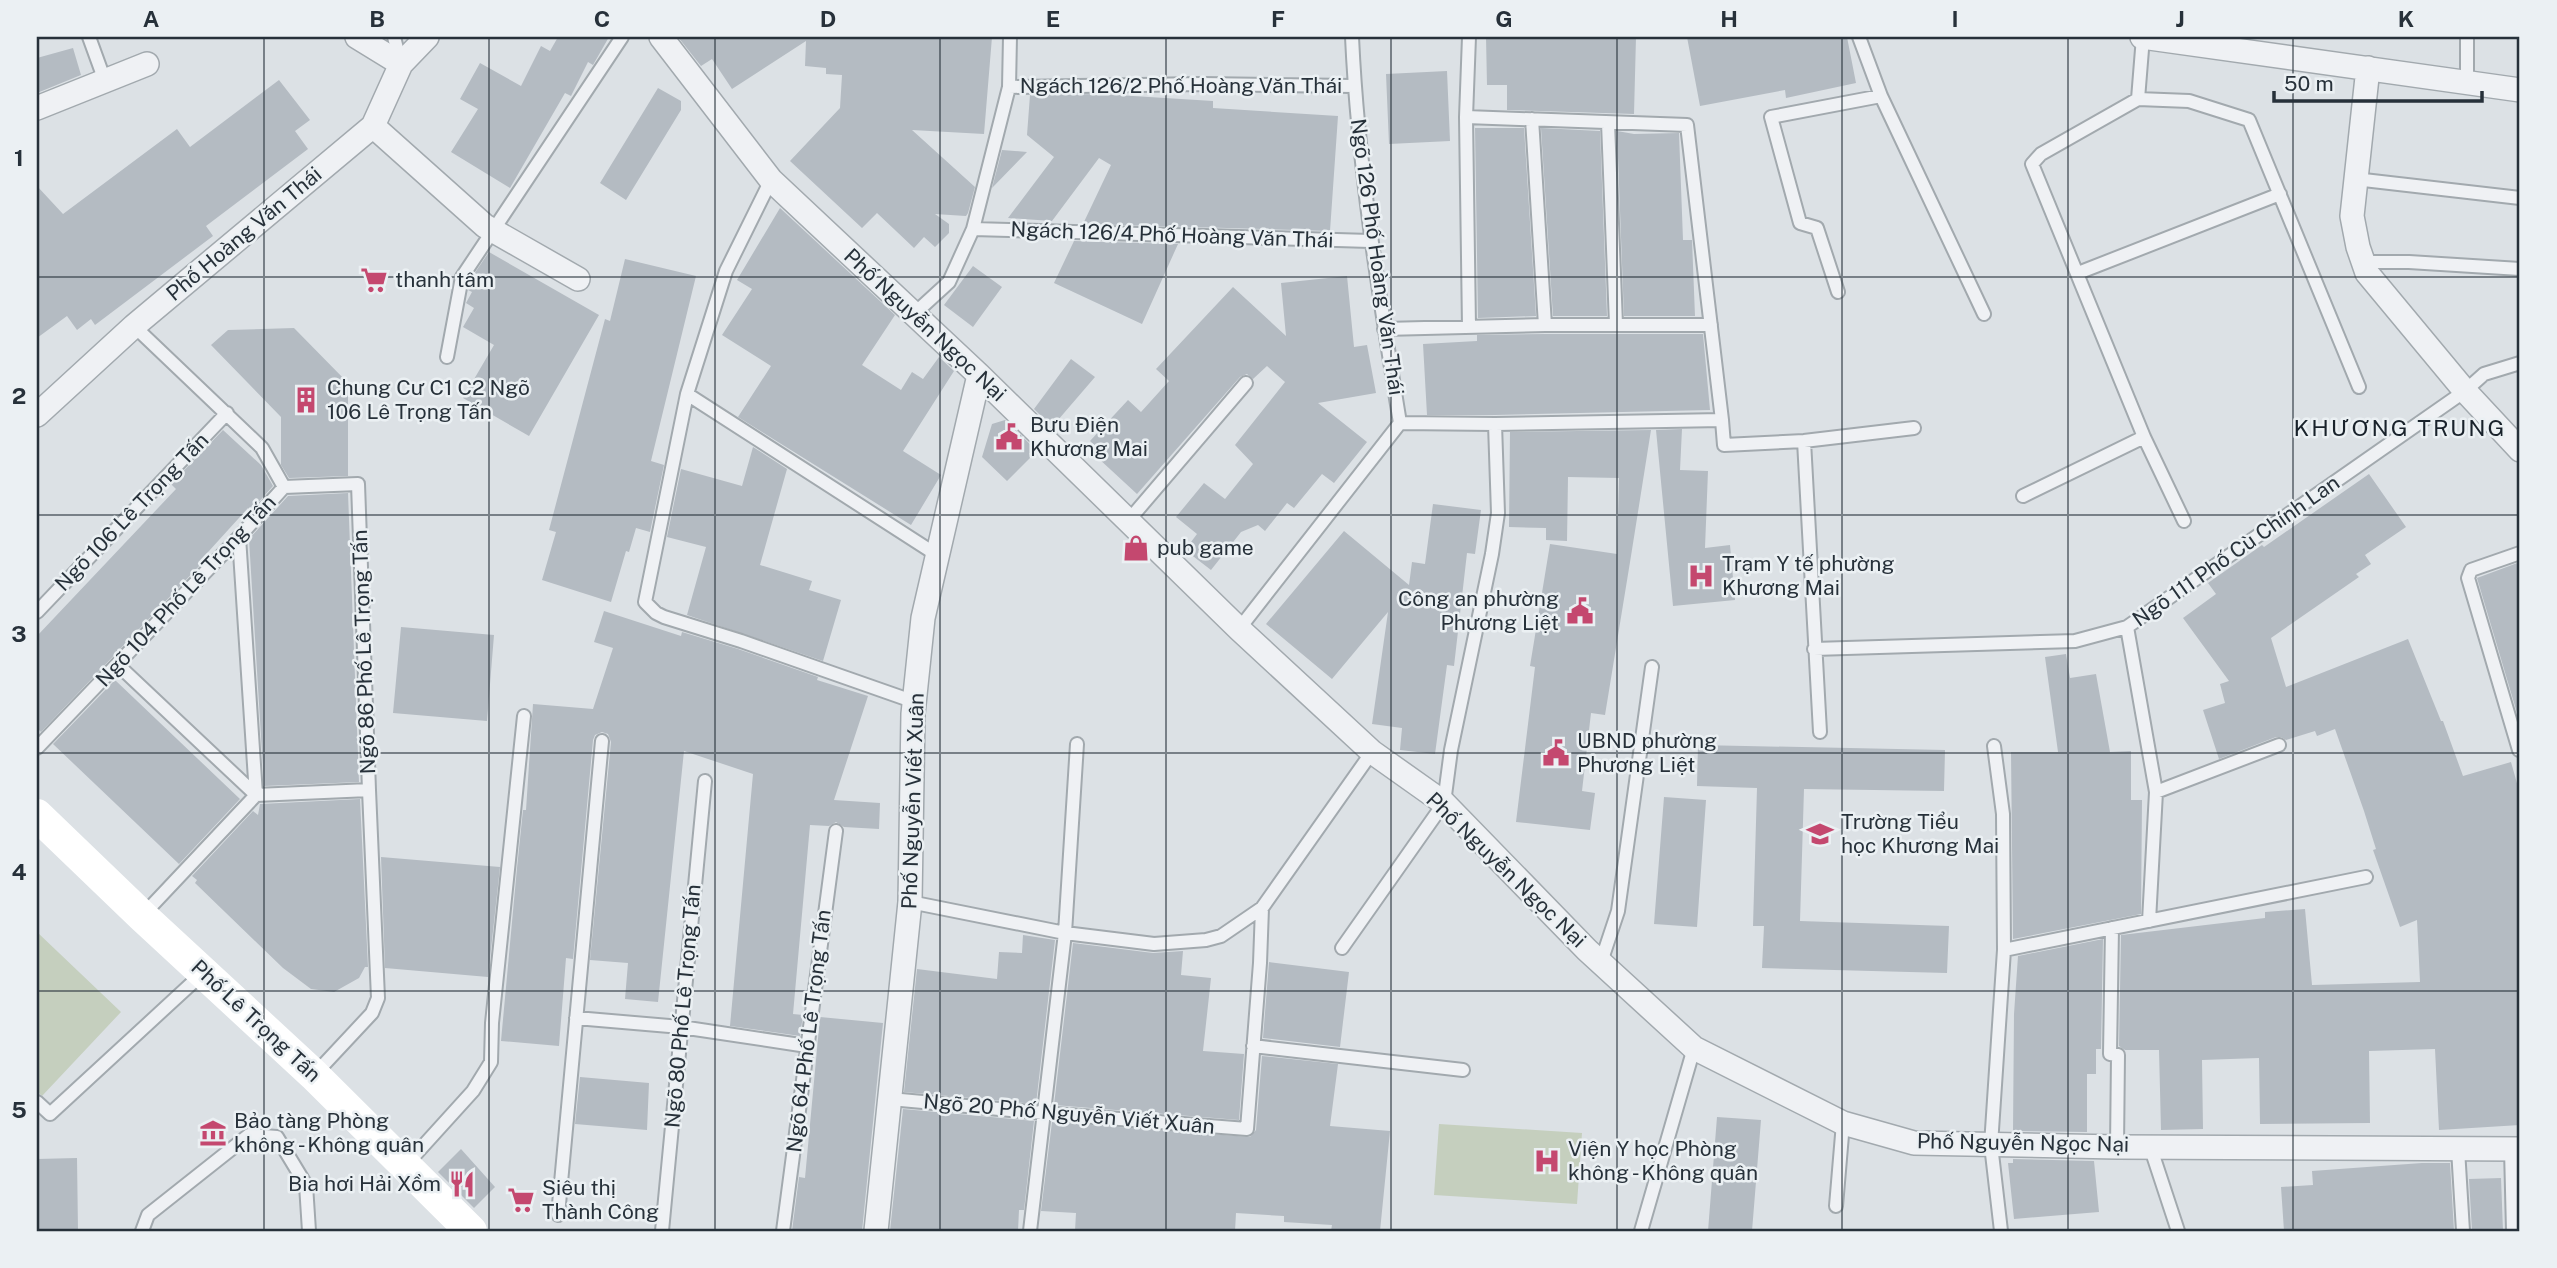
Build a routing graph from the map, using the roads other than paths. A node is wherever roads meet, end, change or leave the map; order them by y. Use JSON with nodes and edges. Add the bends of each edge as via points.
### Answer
{"nodes":[{"id":1,"x":89,"y":37,"type":"edge"},
{"id":2,"x":357,"y":37,"type":"edge"},
{"id":3,"x":394,"y":37,"type":"edge"},
{"id":4,"x":427,"y":37,"type":"edge"},
{"id":5,"x":622,"y":37,"type":"edge"},
{"id":6,"x":661,"y":37,"type":"edge"},
{"id":7,"x":1010,"y":37,"type":"edge"},
{"id":8,"x":1352,"y":37,"type":"edge"},
{"id":9,"x":1469,"y":37,"type":"edge"},
{"id":10,"x":1859,"y":37,"type":"edge"},
{"id":11,"x":2143,"y":37,"type":"edge"},
{"id":12,"x":2467,"y":37,"type":"edge"},
{"id":13,"x":147,"y":64,"type":"dead end"},
{"id":14,"x":401,"y":64,"type":"junction"},
{"id":15,"x":2368,"y":68,"type":"junction"},
{"id":16,"x":105,"y":81,"type":"junction"},
{"id":17,"x":2467,"y":81,"type":"junction"},
{"id":18,"x":1354,"y":86,"type":"junction"},
{"id":19,"x":1009,"y":87,"type":"junction"},
{"id":20,"x":2520,"y":89,"type":"edge"},
{"id":21,"x":1881,"y":96,"type":"junction"},
{"id":22,"x":2138,"y":99,"type":"junction"},
{"id":23,"x":37,"y":108,"type":"edge"},
{"id":24,"x":1466,"y":117,"type":"junction"},
{"id":25,"x":1532,"y":119,"type":"junction"},
{"id":26,"x":1608,"y":123,"type":"junction"},
{"id":27,"x":373,"y":127,"type":"junction"},
{"id":28,"x":2355,"y":179,"type":"junction"},
{"id":29,"x":771,"y":180,"type":"junction"},
{"id":30,"x":2280,"y":194,"type":"junction"},
{"id":31,"x":2520,"y":198,"type":"edge"},
{"id":32,"x":973,"y":229,"type":"junction"},
{"id":33,"x":492,"y":231,"type":"junction"},
{"id":34,"x":1370,"y":241,"type":"junction"},
{"id":35,"x":2364,"y":262,"type":"junction"},
{"id":36,"x":2520,"y":269,"type":"edge"},
{"id":37,"x":2078,"y":273,"type":"junction"},
{"id":38,"x":578,"y":279,"type":"dead end"},
{"id":39,"x":1838,"y":292,"type":"dead end"},
{"id":40,"x":914,"y":314,"type":"junction"},
{"id":41,"x":1984,"y":314,"type":"dead end"},
{"id":42,"x":1616,"y":324,"type":"junction"},
{"id":43,"x":1545,"y":325,"type":"junction"},
{"id":44,"x":1711,"y":325,"type":"junction"},
{"id":45,"x":134,"y":326,"type":"junction"},
{"id":46,"x":1469,"y":327,"type":"junction"},
{"id":47,"x":1384,"y":329,"type":"junction"},
{"id":48,"x":447,"y":357,"type":"dead end"},
{"id":49,"x":2520,"y":363,"type":"edge"},
{"id":50,"x":979,"y":375,"type":"junction"},
{"id":51,"x":1246,"y":383,"type":"dead end"},
{"id":52,"x":2359,"y":387,"type":"dead end"},
{"id":53,"x":2465,"y":391,"type":"junction"},
{"id":54,"x":687,"y":394,"type":"junction"},
{"id":55,"x":227,"y":413,"type":"junction"},
{"id":56,"x":37,"y":415,"type":"edge"},
{"id":57,"x":1722,"y":420,"type":"junction"},
{"id":58,"x":1400,"y":423,"type":"junction"},
{"id":59,"x":1495,"y":424,"type":"junction"},
{"id":60,"x":1914,"y":428,"type":"dead end"},
{"id":61,"x":2144,"y":437,"type":"junction"},
{"id":62,"x":1804,"y":441,"type":"junction"},
{"id":63,"x":2520,"y":450,"type":"edge"},
{"id":64,"x":358,"y":484,"type":"joint"},
{"id":65,"x":284,"y":487,"type":"junction"},
{"id":66,"x":2023,"y":496,"type":"dead end"},
{"id":67,"x":1129,"y":520,"type":"junction"},
{"id":68,"x":2185,"y":521,"type":"dead end"},
{"id":69,"x":239,"y":537,"type":"junction"},
{"id":70,"x":2520,"y":553,"type":"edge"},
{"id":71,"x":937,"y":555,"type":"junction"},
{"id":72,"x":37,"y":612,"type":"edge"},
{"id":73,"x":2127,"y":627,"type":"junction"},
{"id":74,"x":1238,"y":629,"type":"junction"},
{"id":75,"x":1814,"y":649,"type":"junction"},
{"id":76,"x":118,"y":665,"type":"junction"},
{"id":77,"x":1652,"y":667,"type":"dead end"},
{"id":78,"x":915,"y":702,"type":"junction"},
{"id":79,"x":524,"y":716,"type":"dead end"},
{"id":80,"x":1820,"y":732,"type":"dead end"},
{"id":81,"x":602,"y":741,"type":"dead end"},
{"id":82,"x":1077,"y":744,"type":"dead end"},
{"id":83,"x":2279,"y":745,"type":"dead end"},
{"id":84,"x":1994,"y":746,"type":"dead end"},
{"id":85,"x":37,"y":748,"type":"edge"},
{"id":86,"x":2519,"y":750,"type":"edge"},
{"id":87,"x":1371,"y":752,"type":"junction"},
{"id":88,"x":705,"y":780,"type":"dead end"},
{"id":89,"x":369,"y":790,"type":"junction"},
{"id":90,"x":2156,"y":792,"type":"junction"},
{"id":91,"x":256,"y":795,"type":"junction"},
{"id":92,"x":1444,"y":803,"type":"junction"},
{"id":93,"x":37,"y":815,"type":"edge"},
{"id":94,"x":836,"y":831,"type":"dead end"},
{"id":95,"x":2366,"y":877,"type":"dead end"},
{"id":96,"x":910,"y":902,"type":"junction"},
{"id":97,"x":1262,"y":908,"type":"junction"},
{"id":98,"x":142,"y":916,"type":"junction"},
{"id":99,"x":2149,"y":921,"type":"junction"},
{"id":100,"x":2112,"y":928,"type":"junction"},
{"id":101,"x":1065,"y":933,"type":"junction"},
{"id":102,"x":1342,"y":948,"type":"dead end"},
{"id":103,"x":2004,"y":950,"type":"junction"},
{"id":104,"x":1601,"y":962,"type":"junction"},
{"id":105,"x":203,"y":973,"type":"junction"},
{"id":106,"x":576,"y":1018,"type":"junction"},
{"id":107,"x":681,"y":1027,"type":"junction"},
{"id":108,"x":807,"y":1046,"type":"junction"},
{"id":109,"x":1254,"y":1046,"type":"junction"},
{"id":110,"x":1694,"y":1048,"type":"junction"},
{"id":111,"x":1463,"y":1070,"type":"dead end"},
{"id":112,"x":314,"y":1075,"type":"junction"},
{"id":113,"x":890,"y":1099,"type":"junction"},
{"id":114,"x":37,"y":1102,"type":"edge"},
{"id":115,"x":1043,"y":1114,"type":"junction"},
{"id":116,"x":1843,"y":1123,"type":"junction"},
{"id":117,"x":1991,"y":1145,"type":"junction"},
{"id":118,"x":2150,"y":1146,"type":"junction"},
{"id":119,"x":2117,"y":1147,"type":"junction"},
{"id":120,"x":2458,"y":1149,"type":"junction"},
{"id":121,"x":2515,"y":1149,"type":"edge"},
{"id":122,"x":405,"y":1166,"type":"junction"},
{"id":123,"x":1836,"y":1206,"type":"dead end"},
{"id":124,"x":558,"y":1215,"type":"dead end"},
{"id":125,"x":469,"y":1230,"type":"edge"},
{"id":126,"x":142,"y":1231,"type":"edge"},
{"id":127,"x":309,"y":1231,"type":"edge"},
{"id":128,"x":662,"y":1231,"type":"edge"},
{"id":129,"x":783,"y":1231,"type":"edge"},
{"id":130,"x":876,"y":1231,"type":"edge"},
{"id":131,"x":1030,"y":1231,"type":"edge"},
{"id":132,"x":1642,"y":1231,"type":"edge"},
{"id":133,"x":2001,"y":1231,"type":"edge"},
{"id":134,"x":2178,"y":1231,"type":"edge"},
{"id":135,"x":2463,"y":1231,"type":"edge"},
{"id":136,"x":2513,"y":1231,"type":"edge"}],
"edges":[{"from":1,"to":16,"type":"lane"},
{"from":2,"to":14,"type":"street"},
{"from":3,"to":14,"type":"lane"},
{"from":4,"to":14,"type":"street","name":"Phố Hoàng Văn Thái"},
{"from":5,"to":33,"type":"lane"},
{"from":6,"to":29,"type":"street","name":"Phố Nguyễn Ngọc Nại"},
{"from":7,"to":19,"type":"lane"},
{"from":8,"to":18,"type":"lane","name":"Ngõ 126 Phố Hoàng Văn Thái"},
{"from":9,"to":24,"type":"lane"},
{"from":10,"to":21,"type":"lane"},
{"from":11,"to":15,"type":"street"},
{"from":11,"to":22,"type":"lane"},
{"from":12,"to":17,"type":"lane"},
{"from":13,"to":16,"type":"street"},
{"from":14,"to":27,"type":"street","name":"Phố Hoàng Văn Thái"},
{"from":15,"to":17,"type":"street"},
{"from":15,"to":28,"type":"street"},
{"from":16,"to":23,"type":"street"},
{"from":17,"to":20,"type":"street"},
{"from":18,"to":19,"type":"lane","name":"Ngách 126/2 Phố Hoàng Văn Thái"},
{"from":18,"to":34,"type":"lane","name":"Ngõ 126 Phố Hoàng Văn Thái"},
{"from":19,"to":32,"type":"lane"},
{"from":21,"to":39,"type":"lane","via":[[1771,117],[1800,223],[1817,228]]},
{"from":21,"to":41,"type":"lane"},
{"from":22,"to":30,"type":"lane","via":[[2189,101],[2249,120]]},
{"from":22,"to":37,"type":"lane","via":[[2041,154],[2032,164]]},
{"from":24,"to":25,"type":"lane"},
{"from":24,"to":46,"type":"lane"},
{"from":25,"to":26,"type":"lane"},
{"from":25,"to":43,"type":"lane"},
{"from":26,"to":42,"type":"lane"},
{"from":26,"to":44,"type":"lane","via":[[1687,125]]},
{"from":27,"to":33,"type":"street"},
{"from":27,"to":45,"type":"street","name":"Phố Hoàng Văn Thái"},
{"from":28,"to":31,"type":"lane"},
{"from":28,"to":35,"type":"street","via":[[2352,216]]},
{"from":29,"to":40,"type":"street","name":"Phố Nguyễn Ngọc Nại"},
{"from":29,"to":54,"type":"lane","via":[[726,271]]},
{"from":30,"to":37,"type":"lane"},
{"from":30,"to":52,"type":"lane"},
{"from":32,"to":34,"type":"lane","name":"Ngách 126/4 Phố Hoàng Văn Thái"},
{"from":32,"to":40,"type":"lane","via":[[949,282]]},
{"from":33,"to":38,"type":"street"},
{"from":33,"to":48,"type":"lane","via":[[462,277]]},
{"from":34,"to":47,"type":"lane","name":"Ngõ 126 Phố Hoàng Văn Thái"},
{"from":35,"to":36,"type":"lane"},
{"from":35,"to":53,"type":"street","via":[[2367,273]]},
{"from":37,"to":61,"type":"lane"},
{"from":40,"to":50,"type":"street","name":"Phố Nguyễn Ngọc Nại"},
{"from":42,"to":43,"type":"lane"},
{"from":42,"to":44,"type":"lane"},
{"from":43,"to":46,"type":"lane"},
{"from":44,"to":57,"type":"lane"},
{"from":45,"to":55,"type":"lane"},
{"from":45,"to":56,"type":"street","name":"Phố Hoàng Văn Thái"},
{"from":46,"to":47,"type":"lane"},
{"from":47,"to":58,"type":"lane","name":"Ngõ 126 Phố Hoàng Văn Thái"},
{"from":49,"to":53,"type":"lane","name":"Ngõ 111 Phố Cù Chính Lan","via":[[2484,374]]},
{"from":50,"to":67,"type":"street","name":"Phố Nguyễn Ngọc Nại"},
{"from":50,"to":71,"type":"street","name":"Phố Nguyễn Viết Xuân"},
{"from":51,"to":67,"type":"lane"},
{"from":53,"to":63,"type":"street"},
{"from":53,"to":73,"type":"lane","name":"Ngõ 111 Phố Cù Chính Lan"},
{"from":54,"to":71,"type":"lane"},
{"from":54,"to":78,"type":"lane","via":[[645,602],[664,617]]},
{"from":55,"to":65,"type":"lane","via":[[262,448]]},
{"from":55,"to":72,"type":"lane","name":"Ngõ 106 Lê Trọng Tấn"},
{"from":57,"to":59,"type":"lane","name":"Ngõ 126 Phố Hoàng Văn Thái"},
{"from":57,"to":62,"type":"lane","via":[[1724,445]]},
{"from":58,"to":59,"type":"lane","name":"Ngõ 126 Phố Hoàng Văn Thái"},
{"from":58,"to":74,"type":"lane"},
{"from":59,"to":92,"type":"lane","via":[[1498,513]]},
{"from":60,"to":62,"type":"lane"},
{"from":61,"to":66,"type":"lane"},
{"from":61,"to":68,"type":"lane"},
{"from":62,"to":75,"type":"lane"},
{"from":64,"to":65,"type":"lane","name":"Ngõ 104 Phố Lê Trọng Tấn"},
{"from":64,"to":89,"type":"lane","name":"Ngõ 86 Phố Lê Trọng Tấn"},
{"from":65,"to":69,"type":"lane","name":"Ngõ 104 Phố Lê Trọng Tấn"},
{"from":67,"to":74,"type":"street","name":"Phố Nguyễn Ngọc Nại"},
{"from":69,"to":76,"type":"lane","name":"Ngõ 104 Phố Lê Trọng Tấn"},
{"from":69,"to":91,"type":"lane"},
{"from":70,"to":86,"type":"lane","via":[[2471,569],[2468,578]]},
{"from":71,"to":78,"type":"street","name":"Phố Nguyễn Viết Xuân","via":[[923,618]]},
{"from":73,"to":75,"type":"lane","name":"Ngõ 111 Phố Cù Chính Lan","via":[[2075,641]]},
{"from":73,"to":90,"type":"lane"},
{"from":74,"to":87,"type":"street","name":"Phố Nguyễn Ngọc Nại"},
{"from":75,"to":80,"type":"lane"},
{"from":76,"to":85,"type":"lane","name":"Ngõ 104 Phố Lê Trọng Tấn"},
{"from":76,"to":91,"type":"lane"},
{"from":77,"to":104,"type":"lane","via":[[1618,911]]},
{"from":78,"to":96,"type":"street","name":"Phố Nguyễn Viết Xuân"},
{"from":79,"to":122,"type":"lane","via":[[491,1062],[473,1091]]},
{"from":81,"to":106,"type":"lane"},
{"from":82,"to":101,"type":"lane"},
{"from":83,"to":90,"type":"lane"},
{"from":84,"to":103,"type":"lane","via":[[2003,814]]},
{"from":87,"to":92,"type":"street","name":"Phố Nguyễn Ngọc Nại"},
{"from":87,"to":97,"type":"lane"},
{"from":88,"to":107,"type":"lane","name":"Ngõ 80 Phố Lê Trọng Tấn"},
{"from":89,"to":91,"type":"lane","name":"Ngõ 86 Phố Lê Trọng Tấn"},
{"from":89,"to":112,"type":"lane","via":[[378,998],[372,1013]]},
{"from":90,"to":99,"type":"lane"},
{"from":91,"to":98,"type":"lane"},
{"from":92,"to":102,"type":"lane"},
{"from":92,"to":104,"type":"street","name":"Phố Nguyễn Ngọc Nại"},
{"from":93,"to":98,"type":"main road","name":"Phố Lê Trọng Tấn"},
{"from":94,"to":108,"type":"lane","name":"Ngõ 64 Phố Lê Trọng Tấn"},
{"from":95,"to":99,"type":"lane"},
{"from":96,"to":101,"type":"lane"},
{"from":96,"to":113,"type":"street","name":"Phố Nguyễn Viết Xuân"},
{"from":97,"to":101,"type":"lane","via":[[1221,936],[1206,940],[1154,944]]},
{"from":97,"to":109,"type":"lane"},
{"from":98,"to":105,"type":"main road","name":"Phố Lê Trọng Tấn"},
{"from":99,"to":100,"type":"lane"},
{"from":100,"to":103,"type":"lane"},
{"from":100,"to":119,"type":"lane","via":[[2110,1054],[2118,1055]]},
{"from":101,"to":115,"type":"lane"},
{"from":103,"to":117,"type":"lane"},
{"from":104,"to":110,"type":"street","name":"Phố Nguyễn Ngọc Nại"},
{"from":105,"to":112,"type":"main road","name":"Phố Lê Trọng Tấn"},
{"from":105,"to":114,"type":"lane","via":[[50,1114]]},
{"from":106,"to":107,"type":"lane"},
{"from":106,"to":124,"type":"lane"},
{"from":107,"to":108,"type":"lane"},
{"from":107,"to":128,"type":"lane","name":"Ngõ 80 Phố Lê Trọng Tấn"},
{"from":108,"to":129,"type":"lane","name":"Ngõ 64 Phố Lê Trọng Tấn"},
{"from":109,"to":111,"type":"lane"},
{"from":109,"to":115,"type":"lane","name":"Ngõ 20 Phố Nguyễn Viết Xuân","via":[[1247,1129]]},
{"from":110,"to":116,"type":"street","name":"Phố Nguyễn Ngọc Nại"},
{"from":110,"to":132,"type":"lane"},
{"from":112,"to":122,"type":"main road","name":"Phố Lê Trọng Tấn"},
{"from":113,"to":115,"type":"lane","name":"Ngõ 20 Phố Nguyễn Viết Xuân"},
{"from":113,"to":130,"type":"street","name":"Phố Nguyễn Viết Xuân"},
{"from":115,"to":131,"type":"lane"},
{"from":116,"to":117,"type":"street","name":"Phố Nguyễn Ngọc Nại","via":[[1914,1143]]},
{"from":116,"to":123,"type":"lane"},
{"from":117,"to":119,"type":"street","name":"Phố Nguyễn Ngọc Nại"},
{"from":117,"to":133,"type":"lane"},
{"from":118,"to":119,"type":"street","name":"Phố Nguyễn Ngọc Nại"},
{"from":118,"to":120,"type":"street","name":"Phố Nguyễn Ngọc Nại"},
{"from":118,"to":134,"type":"lane"},
{"from":120,"to":121,"type":"street","name":"Phố Nguyễn Ngọc Nại"},
{"from":120,"to":135,"type":"lane"},
{"from":121,"to":136,"type":"lane"},
{"from":122,"to":125,"type":"main road","name":"Phố Lê Trọng Tấn"},
{"from":126,"to":127,"type":"lane","via":[[148,1215],[249,1135],[278,1137],[306,1185]]}]}
